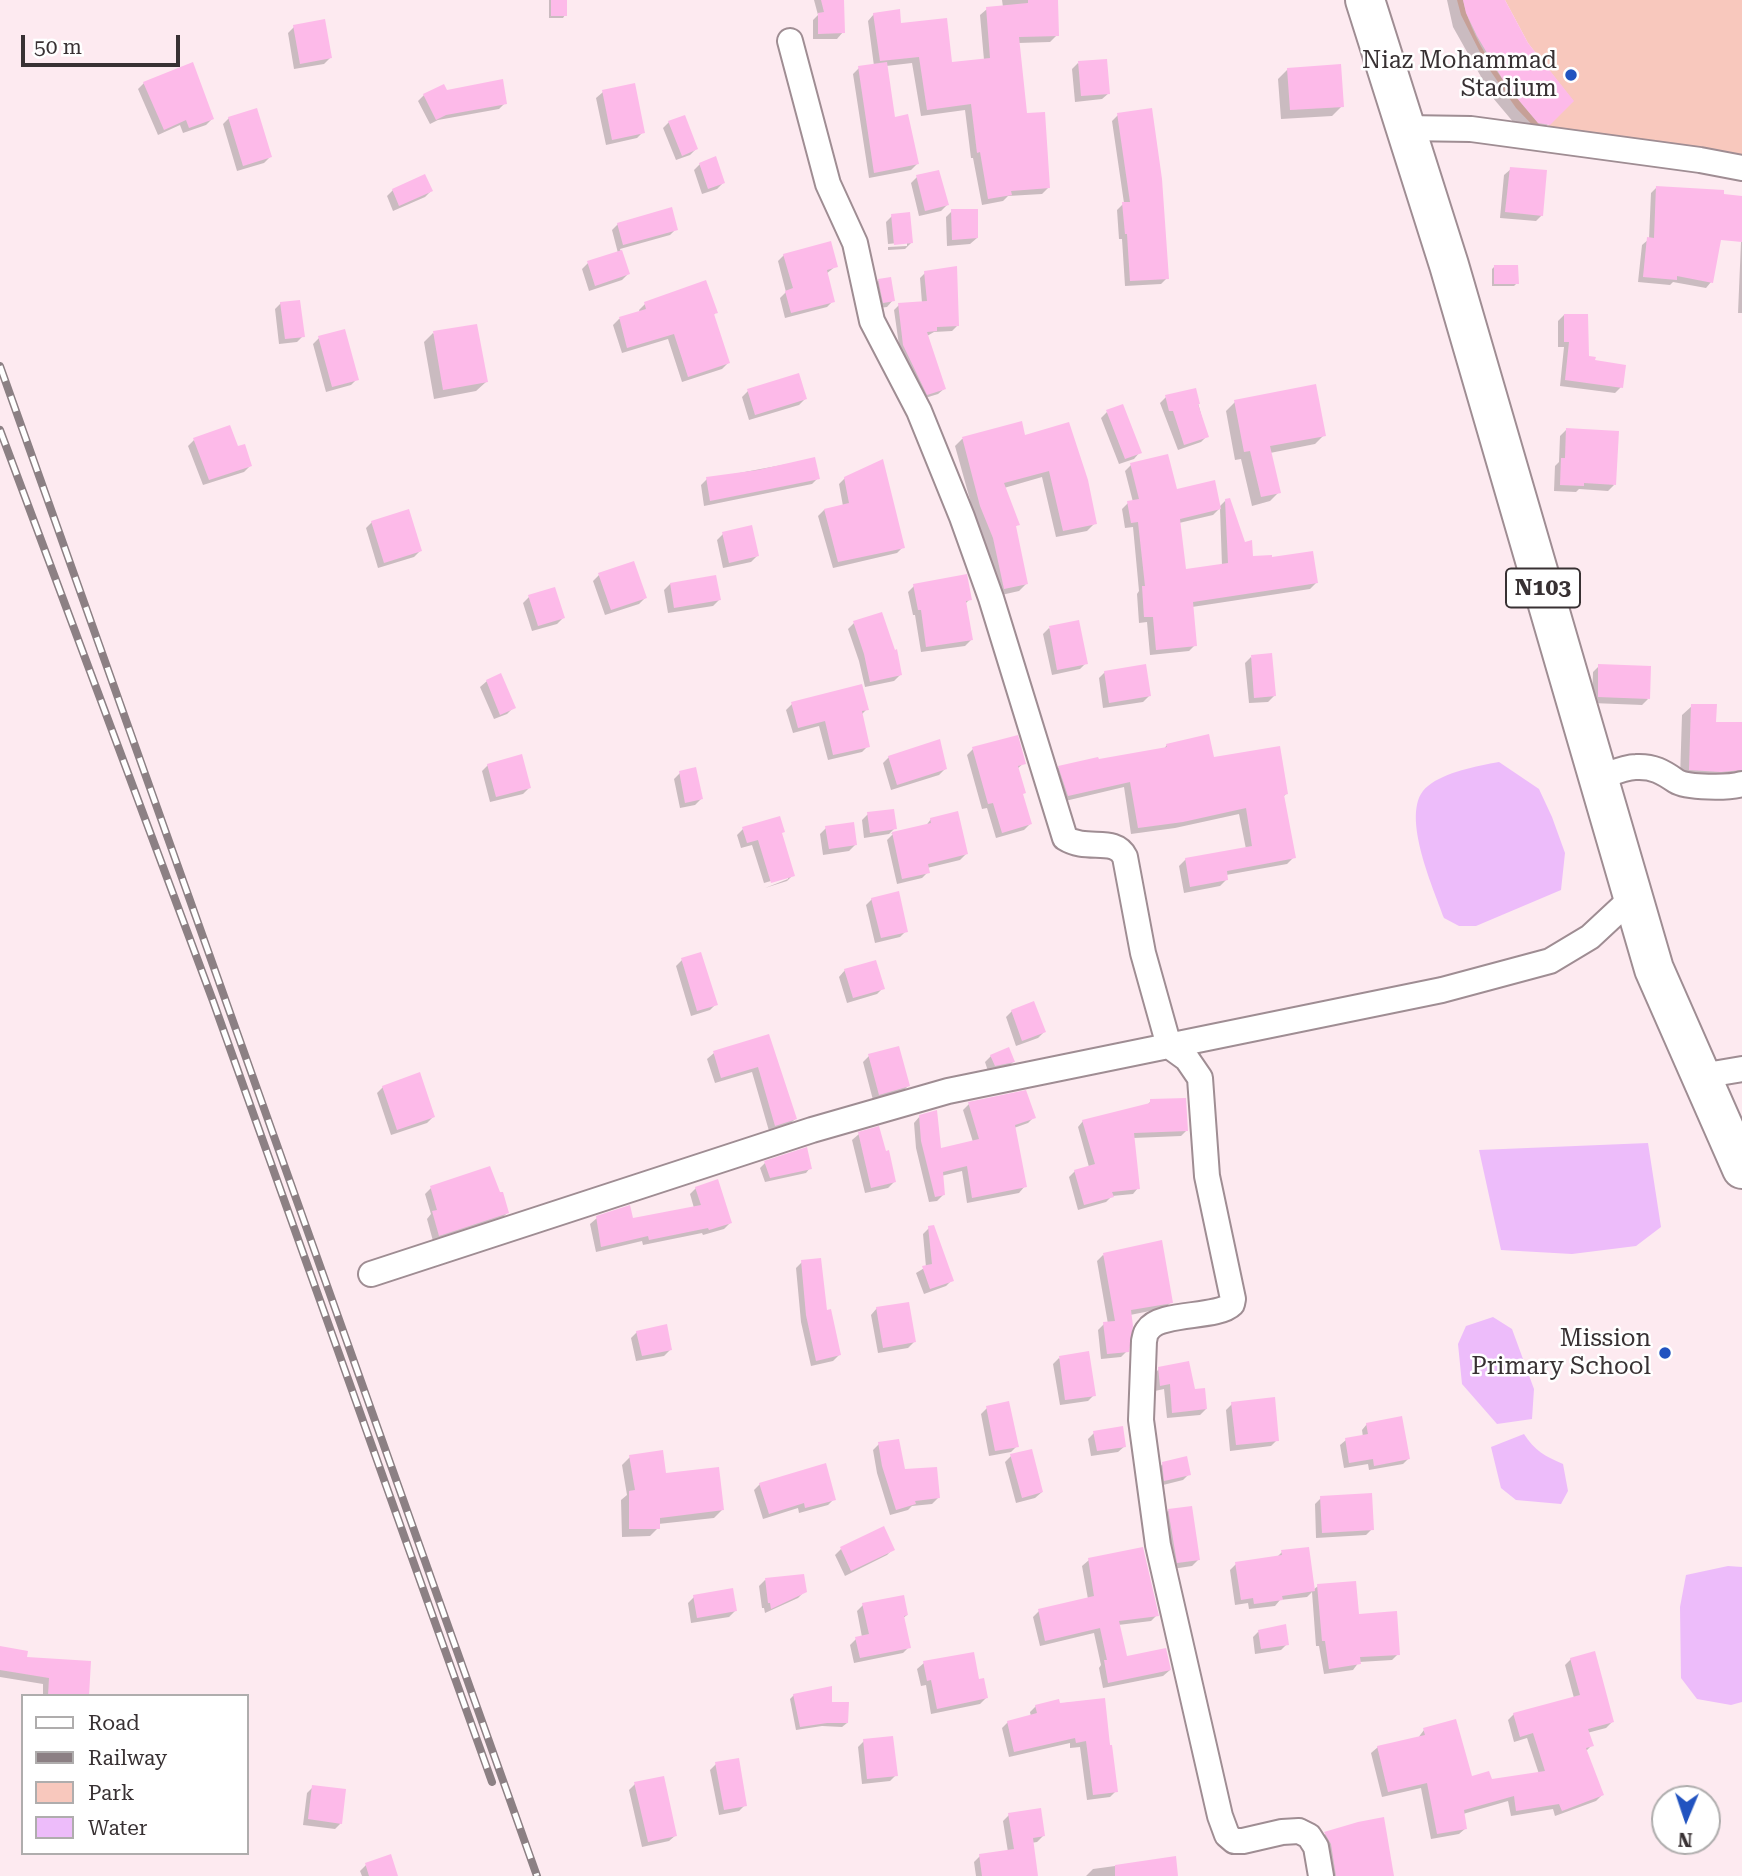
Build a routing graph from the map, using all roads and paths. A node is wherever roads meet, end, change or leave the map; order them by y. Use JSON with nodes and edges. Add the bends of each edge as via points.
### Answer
{"nodes":[{"id":1,"x":1365,"y":0,"type":"edge"},
{"id":2,"x":790,"y":41,"type":"dead end"},
{"id":3,"x":1405,"y":128,"type":"junction"},
{"id":4,"x":1742,"y":168,"type":"edge"},
{"id":5,"x":1599,"y":778,"type":"junction"},
{"id":6,"x":1742,"y":784,"type":"edge"},
{"id":7,"x":1633,"y":897,"type":"junction"},
{"id":8,"x":1169,"y":1046,"type":"junction"},
{"id":9,"x":1742,"y":1069,"type":"edge"},
{"id":10,"x":1701,"y":1076,"type":"junction"},
{"id":11,"x":1742,"y":1169,"type":"edge"},
{"id":12,"x":371,"y":1274,"type":"dead end"},
{"id":13,"x":1321,"y":1876,"type":"edge"}],
"edges":[{"from":1,"to":3,"type":"highway","number":"N103"},
{"from":2,"to":8,"type":"street","via":[[828,184],[855,243],[872,321],[919,411],[962,517],[1065,838],[1074,844],[1122,849],[1143,953]]},
{"from":3,"to":4,"type":"street","via":[[1471,130]]},
{"from":3,"to":5,"type":"highway","number":"N103"},
{"from":5,"to":6,"type":"street","via":[[1634,766],[1656,769],[1678,783]]},
{"from":5,"to":7,"type":"highway","number":"N103"},
{"from":7,"to":8,"type":"street","via":[[1590,937],[1550,961],[1442,990]]},
{"from":7,"to":10,"type":"highway","number":"N103","via":[[1654,969]]},
{"from":8,"to":12,"type":"street","via":[[923,1098]]},
{"from":8,"to":13,"type":"street","via":[[1187,1059],[1200,1078],[1207,1176],[1233,1298],[1222,1311],[1154,1324],[1144,1341],[1141,1420],[1158,1545],[1227,1835],[1243,1842],[1300,1831],[1316,1847]]},
{"from":9,"to":10,"type":"street"},
{"from":10,"to":11,"type":"highway","number":"N103"}]}
